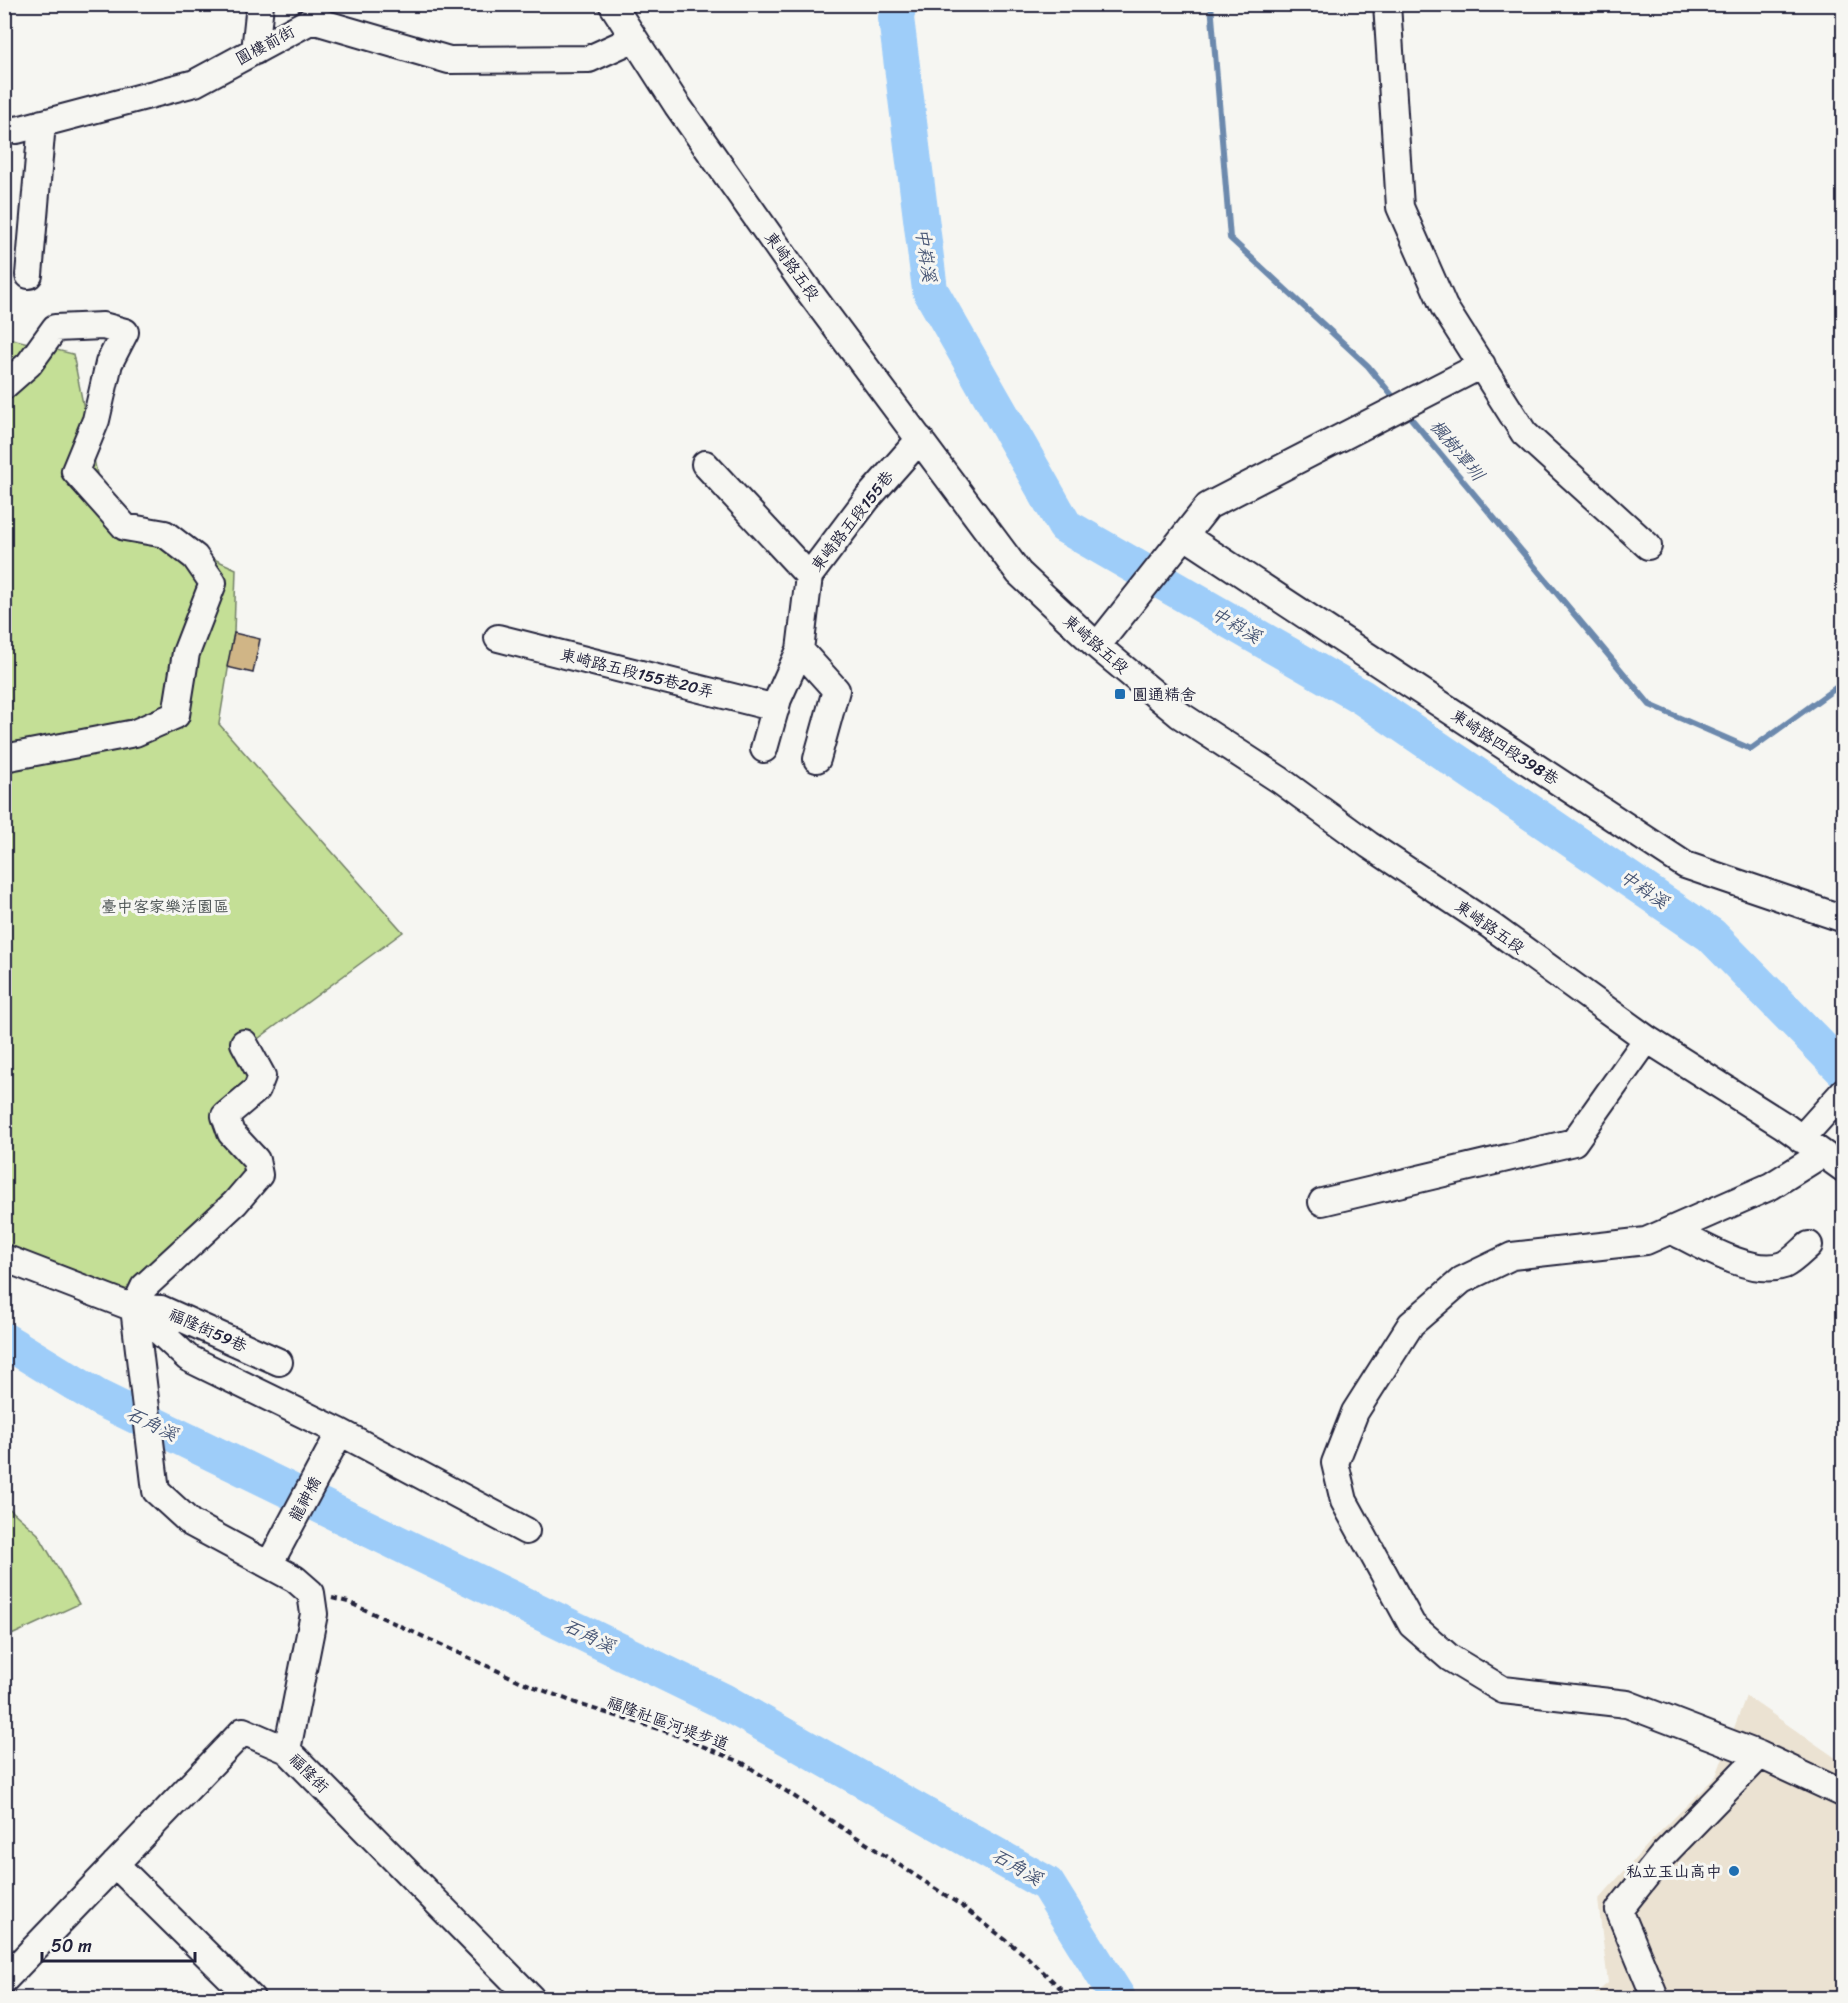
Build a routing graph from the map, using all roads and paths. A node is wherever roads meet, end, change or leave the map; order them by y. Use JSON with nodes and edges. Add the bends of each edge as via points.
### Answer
{"nodes":[{"id":1,"x":260,"y":4,"type":"edge"},
{"id":2,"x":612,"y":4,"type":"edge"},
{"id":3,"x":1387,"y":4,"type":"edge"},
{"id":4,"x":633,"y":39,"type":"junction"},
{"id":5,"x":255,"y":51,"type":"junction"},
{"id":6,"x":42,"y":123,"type":"junction"},
{"id":7,"x":4,"y":129,"type":"edge"},
{"id":8,"x":29,"y":275,"type":"dead end"},
{"id":9,"x":1482,"y":365,"type":"junction"},
{"id":10,"x":4,"y":386,"type":"edge"},
{"id":11,"x":920,"y":439,"type":"junction"},
{"id":12,"x":705,"y":464,"type":"dead end"},
{"id":13,"x":1185,"y":536,"type":"junction"},
{"id":14,"x":1648,"y":546,"type":"dead end"},
{"id":15,"x":809,"y":576,"type":"junction"},
{"id":16,"x":498,"y":638,"type":"dead end"},
{"id":17,"x":1097,"y":646,"type":"junction"},
{"id":18,"x":800,"y":650,"type":"junction"},
{"id":19,"x":776,"y":708,"type":"junction"},
{"id":20,"x":764,"y":749,"type":"dead end"},
{"id":21,"x":4,"y":758,"type":"edge"},
{"id":22,"x":817,"y":759,"type":"dead end"},
{"id":23,"x":1844,"y":919,"type":"edge"},
{"id":24,"x":1647,"y":1038,"type":"junction"},
{"id":25,"x":244,"y":1044,"type":"dead end"},
{"id":26,"x":1844,"y":1091,"type":"edge"},
{"id":27,"x":1792,"y":1132,"type":"junction"},
{"id":28,"x":1822,"y":1154,"type":"junction"},
{"id":29,"x":1844,"y":1169,"type":"edge"},
{"id":30,"x":1322,"y":1202,"type":"dead end"},
{"id":31,"x":1671,"y":1230,"type":"junction"},
{"id":32,"x":1809,"y":1245,"type":"dead end"},
{"id":33,"x":4,"y":1258,"type":"edge"},
{"id":34,"x":134,"y":1308,"type":"junction"},
{"id":35,"x":279,"y":1362,"type":"dead end"},
{"id":36,"x":340,"y":1432,"type":"junction"},
{"id":37,"x":526,"y":1531,"type":"dead end"},
{"id":38,"x":269,"y":1565,"type":"junction"},
{"id":39,"x":311,"y":1593,"type":"junction"},
{"id":40,"x":287,"y":1750,"type":"junction"},
{"id":41,"x":1760,"y":1755,"type":"junction"},
{"id":42,"x":1844,"y":1794,"type":"edge"},
{"id":43,"x":115,"y":1864,"type":"junction"},
{"id":44,"x":4,"y":1980,"type":"edge"},
{"id":45,"x":251,"y":1998,"type":"edge"},
{"id":46,"x":531,"y":1998,"type":"edge"},
{"id":47,"x":1071,"y":1998,"type":"edge"},
{"id":48,"x":1650,"y":1998,"type":"edge"}],
"edges":[{"from":1,"to":5,"type":"street"},
{"from":2,"to":4,"type":"street","name":"東崎路五段"},
{"from":3,"to":9,"type":"street","via":[[1400,207],[1444,307]]},
{"from":4,"to":5,"type":"street","name":"圓樓前街","via":[[589,59],[449,60],[312,20]]},
{"from":4,"to":11,"type":"street","name":"東崎路五段","via":[[808,290]]},
{"from":5,"to":6,"type":"street","name":"圓樓前街","via":[[195,83]]},
{"from":6,"to":7,"type":"street","name":"圓樓前街","via":[[17,130]]},
{"from":6,"to":8,"type":"street"},
{"from":9,"to":13,"type":"street","via":[[1208,506]]},
{"from":9,"to":14,"type":"street","via":[[1524,434]]},
{"from":10,"to":21,"type":"street","via":[[29,364],[55,328],[103,326],[124,332],[75,471],[125,527],[165,534],[195,557],[213,583],[186,653],[176,715],[135,733]]},
{"from":11,"to":15,"type":"street","name":"東崎路五段155巷","via":[[867,499]]},
{"from":11,"to":17,"type":"street","name":"東崎路五段","via":[[1019,573]]},
{"from":12,"to":15,"type":"street"},
{"from":13,"to":17,"type":"street"},
{"from":13,"to":23,"type":"street","name":"東崎路四段398巷","via":[[1685,865]]},
{"from":15,"to":18,"type":"street","name":"東崎路五段155巷"},
{"from":16,"to":19,"type":"street","name":"東崎路五段155巷20弄"},
{"from":17,"to":24,"type":"street","name":"東崎路五段","via":[[1180,715],[1280,780]]},
{"from":18,"to":19,"type":"street","name":"東崎路五段155巷"},
{"from":18,"to":22,"type":"street","via":[[836,690]]},
{"from":19,"to":20,"type":"street","name":"東崎路五段155巷"},
{"from":24,"to":27,"type":"street","name":"東崎路五段"},
{"from":24,"to":30,"type":"street","via":[[1574,1142]]},
{"from":25,"to":34,"type":"street","via":[[262,1076],[257,1089],[225,1116],[231,1133],[256,1160],[260,1175],[144,1287]]},
{"from":26,"to":27,"type":"street"},
{"from":27,"to":28,"type":"street","name":"東崎路五段"},
{"from":28,"to":29,"type":"street","name":"東崎路五段"},
{"from":28,"to":31,"type":"street","via":[[1771,1186]]},
{"from":31,"to":32,"type":"street","via":[[1727,1258],[1768,1268],[1785,1265]]},
{"from":31,"to":41,"type":"street","via":[[1646,1241],[1512,1256],[1462,1280],[1411,1324],[1355,1412],[1335,1463],[1344,1501],[1412,1625],[1450,1658],[1503,1690],[1627,1704]]},
{"from":33,"to":34,"type":"street"},
{"from":34,"to":35,"type":"street","name":"福隆街59巷","via":[[161,1309]]},
{"from":34,"to":36,"type":"street","via":[[188,1358]]},
{"from":34,"to":38,"type":"street","via":[[156,1491],[191,1523]]},
{"from":36,"to":37,"type":"street"},
{"from":36,"to":38,"type":"street","name":"龍神橋"},
{"from":38,"to":39,"type":"street"},
{"from":39,"to":40,"type":"street","via":[[314,1614]]},
{"from":39,"to":47,"type":"path","name":"福隆社區河堤步道","via":[[348,1602],[532,1686],[671,1733],[743,1763],[962,1906],[1025,1955]]},
{"from":40,"to":43,"type":"street","name":"福隆街","via":[[243,1731]]},
{"from":40,"to":46,"type":"street","name":"福隆街"},
{"from":41,"to":42,"type":"street"},
{"from":41,"to":48,"type":"street","via":[[1662,1856],[1619,1910],[1653,1992]]},
{"from":43,"to":44,"type":"street","name":"福隆街"},
{"from":43,"to":45,"type":"street"}]}
